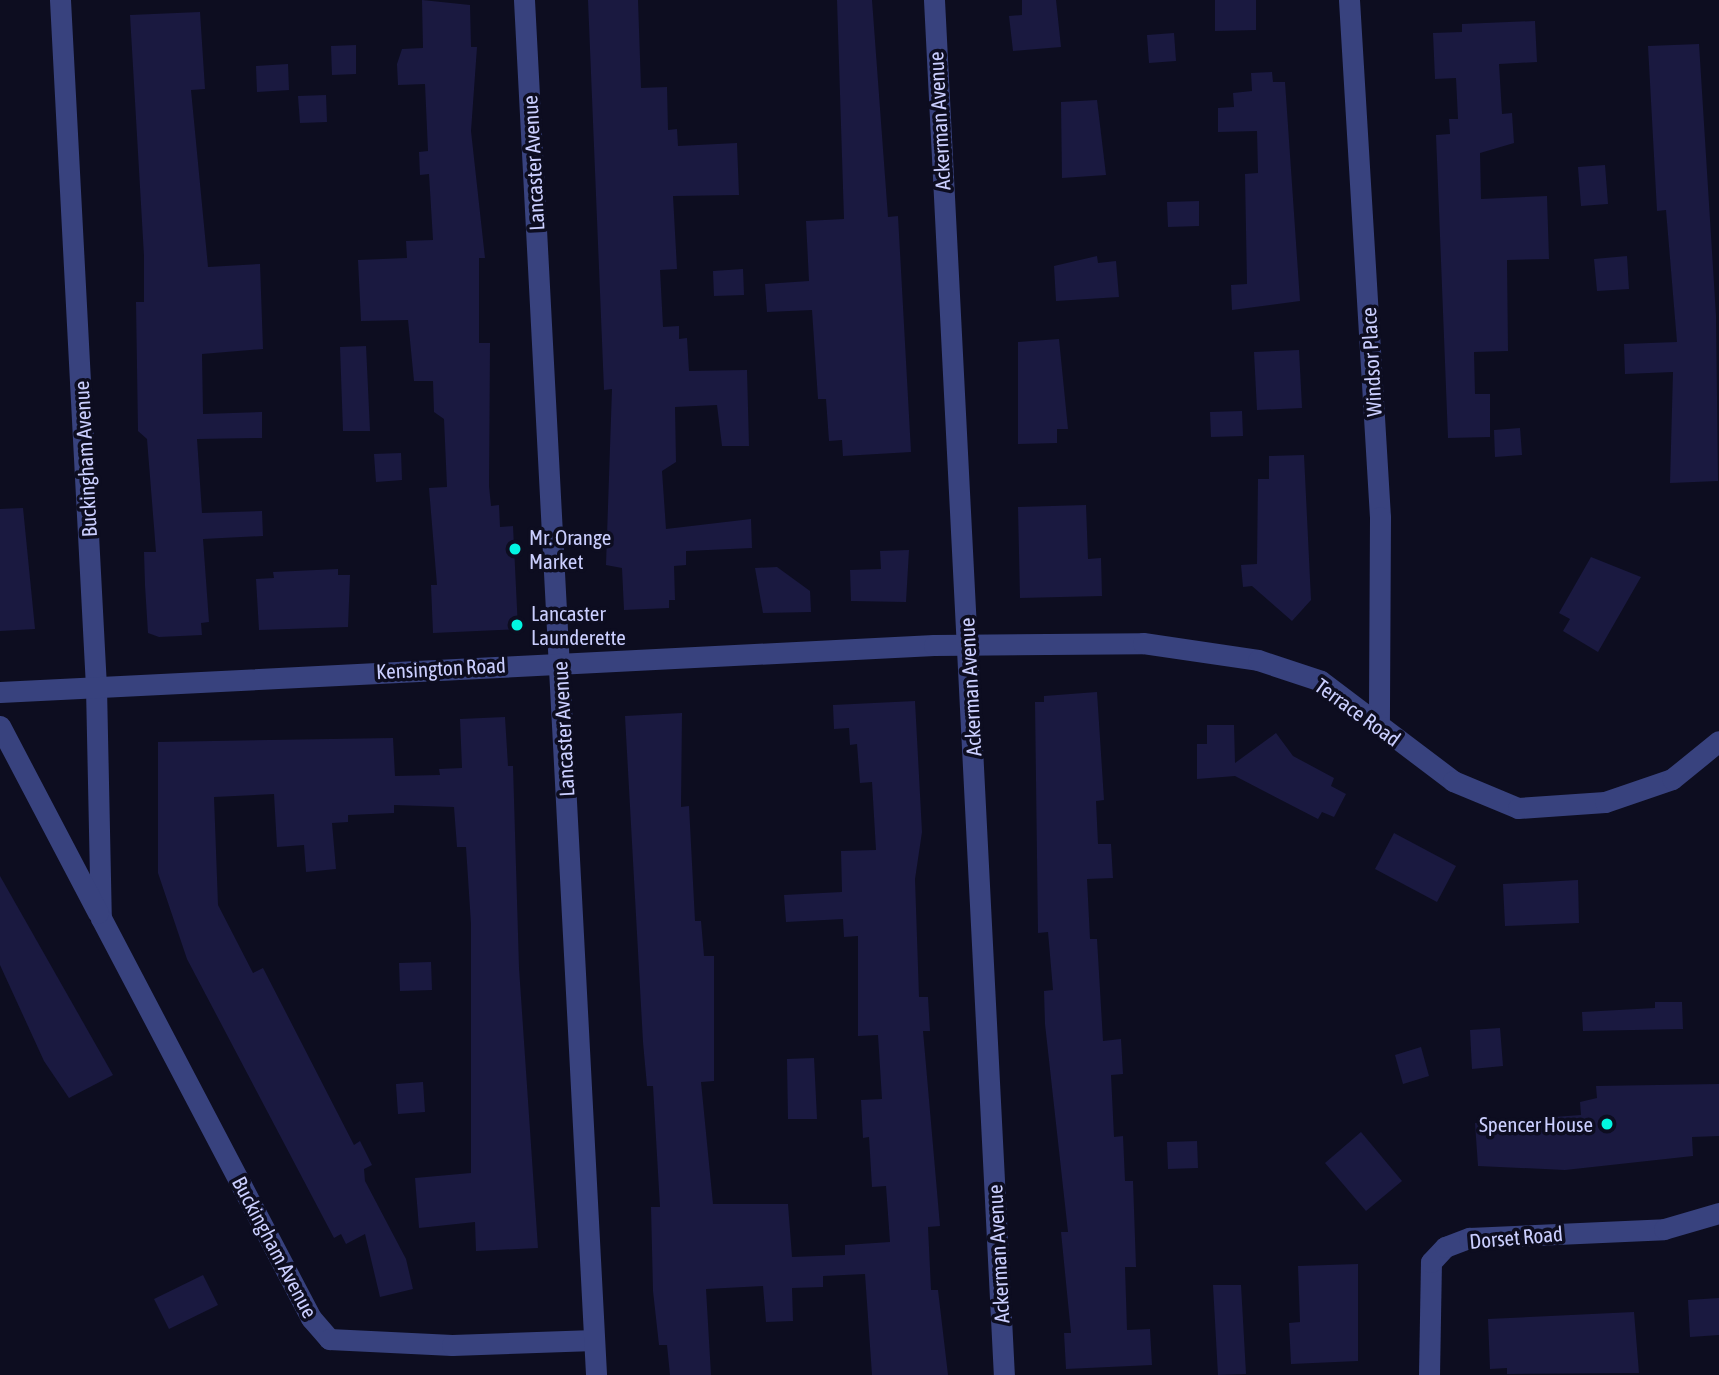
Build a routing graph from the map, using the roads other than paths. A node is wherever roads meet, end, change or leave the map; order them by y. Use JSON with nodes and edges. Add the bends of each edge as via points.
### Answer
{"nodes":[{"id":1,"x":60,"y":0,"type":"edge"},
{"id":2,"x":524,"y":0,"type":"edge"},
{"id":3,"x":934,"y":0,"type":"edge"},
{"id":4,"x":1349,"y":0,"type":"edge"},
{"id":5,"x":966,"y":645,"type":"junction"},
{"id":6,"x":559,"y":661,"type":"junction"},
{"id":7,"x":96,"y":687,"type":"junction"},
{"id":8,"x":0,"y":692,"type":"edge"},
{"id":9,"x":1379,"y":724,"type":"junction"},
{"id":10,"x":0,"y":726,"type":"edge"},
{"id":11,"x":1719,"y":741,"type":"edge"},
{"id":12,"x":101,"y":918,"type":"junction"},
{"id":13,"x":1719,"y":1213,"type":"edge"},
{"id":14,"x":594,"y":1340,"type":"junction"},
{"id":15,"x":596,"y":1375,"type":"edge"},
{"id":16,"x":1004,"y":1375,"type":"edge"},
{"id":17,"x":1429,"y":1375,"type":"edge"}],
"edges":[{"from":1,"to":7,"type":"street","name":"Buckingham Avenue"},
{"from":2,"to":6,"type":"street","name":"Lancaster Avenue"},
{"from":3,"to":5,"type":"street","name":"Ackerman Avenue"},
{"from":4,"to":9,"type":"street","name":"Windsor Place","via":[[1380,517]]},
{"from":5,"to":6,"type":"street","name":"Kensington Road"},
{"from":5,"to":9,"type":"street","name":"Terrace Road","via":[[1143,643],[1258,660],[1321,681]]},
{"from":5,"to":16,"type":"street","name":"Ackerman Avenue"},
{"from":6,"to":7,"type":"street","name":"Kensington Road"},
{"from":6,"to":14,"type":"street","name":"Lancaster Avenue"},
{"from":7,"to":8,"type":"street","name":"Kensington Road"},
{"from":7,"to":12,"type":"street","name":"Buckingham Avenue"},
{"from":9,"to":11,"type":"street","name":"Terrace Road","via":[[1453,781],[1518,808],[1605,802],[1661,783]]},
{"from":10,"to":12,"type":"street","name":"Buckingham Avenue"},
{"from":12,"to":14,"type":"street","name":"Buckingham Avenue","via":[[311,1318],[329,1339],[452,1345]]},
{"from":13,"to":17,"type":"street","name":"Dorset Road","via":[[1664,1229],[1469,1238],[1445,1247],[1431,1262]]},
{"from":14,"to":15,"type":"street","name":"Lancaster Avenue"}]}
